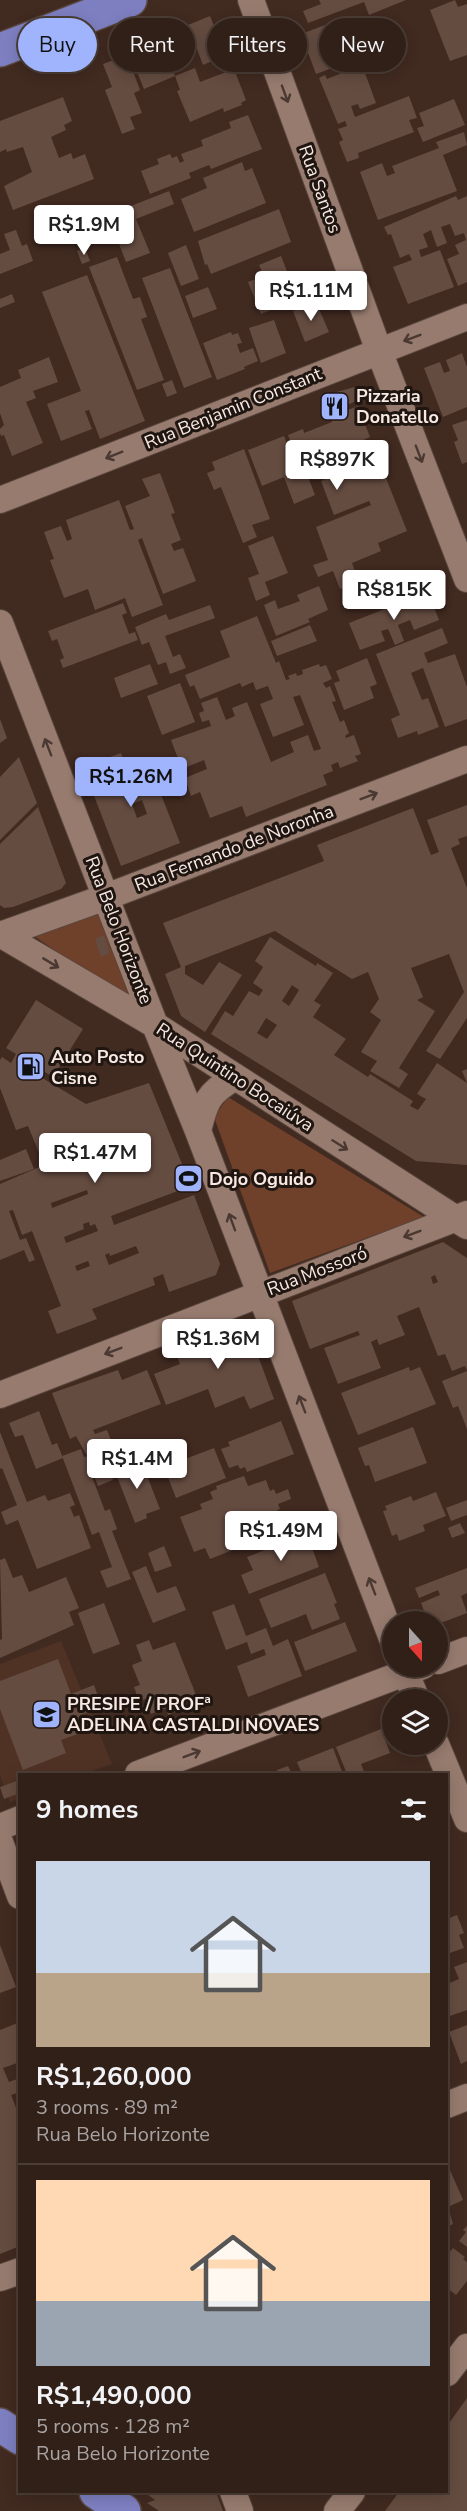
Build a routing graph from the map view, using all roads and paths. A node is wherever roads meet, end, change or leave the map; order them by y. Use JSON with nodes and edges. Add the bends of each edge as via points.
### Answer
{"nodes":[{"id":1,"x":130,"y":0,"type":"edge"},
{"id":2,"x":250,"y":0,"type":"edge"},
{"id":3,"x":0,"y":50,"type":"edge"},
{"id":4,"x":467,"y":317,"type":"edge"},
{"id":5,"x":379,"y":351,"type":"junction"},
{"id":6,"x":0,"y":500,"type":"edge"},
{"id":7,"x":467,"y":579,"type":"edge"},
{"id":8,"x":0,"y":622,"type":"edge"},
{"id":9,"x":467,"y":759,"type":"edge"},
{"id":10,"x":106,"y":897,"type":"junction"},
{"id":11,"x":0,"y":934,"type":"edge"},
{"id":12,"x":155,"y":1024,"type":"junction"},
{"id":13,"x":234,"y":1078,"type":"junction"},
{"id":14,"x":198,"y":1131,"type":"junction"},
{"id":15,"x":463,"y":1219,"type":"edge"},
{"id":16,"x":259,"y":1294,"type":"junction"},
{"id":17,"x":0,"y":1395,"type":"edge"},
{"id":18,"x":382,"y":1613,"type":"edge"},
{"id":19,"x":467,"y":1650,"type":"edge"},
{"id":20,"x":448,"y":1657,"type":"edge"},
{"id":21,"x":389,"y":1677,"type":"edge"},
{"id":22,"x":441,"y":1755,"type":"edge"},
{"id":23,"x":141,"y":1773,"type":"edge"},
{"id":24,"x":448,"y":1773,"type":"edge"},
{"id":25,"x":448,"y":1773,"type":"edge"},
{"id":26,"x":467,"y":1819,"type":"edge"},
{"id":27,"x":18,"y":1820,"type":"edge"},
{"id":28,"x":0,"y":1827,"type":"edge"},
{"id":29,"x":0,"y":1842,"type":"edge"},
{"id":30,"x":18,"y":1891,"type":"edge"},
{"id":31,"x":467,"y":2097,"type":"edge"},
{"id":32,"x":448,"y":2105,"type":"edge"},
{"id":33,"x":18,"y":2272,"type":"edge"},
{"id":34,"x":0,"y":2278,"type":"edge"},
{"id":35,"x":467,"y":2347,"type":"edge"},
{"id":36,"x":448,"y":2372,"type":"edge"},
{"id":37,"x":0,"y":2425,"type":"edge"},
{"id":38,"x":18,"y":2437,"type":"edge"},
{"id":39,"x":97,"y":2493,"type":"edge"},
{"id":40,"x":234,"y":2493,"type":"edge"},
{"id":41,"x":351,"y":2493,"type":"edge"},
{"id":42,"x":124,"y":2511,"type":"edge"},
{"id":43,"x":240,"y":2511,"type":"edge"},
{"id":44,"x":337,"y":2511,"type":"edge"}],
"edges":[{"from":1,"to":3,"type":"main road"},
{"from":2,"to":5,"type":"street","name":"Rua Santos","one_way":true},
{"from":4,"to":5,"type":"street","name":"Rua Benjamin Constant","one_way":true},
{"from":5,"to":6,"type":"street","name":"Rua Benjamin Constant","one_way":true},
{"from":5,"to":7,"type":"street","name":"Rua Santos","one_way":true},
{"from":10,"to":8,"type":"street","name":"Rua Belo Horizonte","one_way":true},
{"from":10,"to":9,"type":"street","name":"Rua Fernando de Noronha","one_way":true},
{"from":10,"to":11,"type":"street","name":"Rua Fernando de Noronha"},
{"from":10,"to":12,"type":"street","name":"Rua Belo Horizonte"},
{"from":11,"to":12,"type":"street","name":"Rua Quintino Bocaiúva","one_way":true},
{"from":12,"to":13,"type":"street","name":"Rua Quintino Bocaiúva"},
{"from":12,"to":14,"type":"street","name":"Rua Belo Horizonte"},
{"from":13,"to":14,"type":"street","via":[[211,1093]]},
{"from":13,"to":15,"type":"street","name":"Rua Quintino Bocaiúva","one_way":true},
{"from":16,"to":14,"type":"street","name":"Rua Belo Horizonte","one_way":true},
{"from":15,"to":16,"type":"street","name":"Rua Mossoró","one_way":true},
{"from":16,"to":17,"type":"street","name":"Rua Mossoró","one_way":true},
{"from":18,"to":16,"type":"street","name":"Rua Belo Horizonte","one_way":true},
{"from":19,"to":20,"type":"street"},
{"from":23,"to":21,"type":"street","one_way":true},
{"from":22,"to":25,"type":"street"},
{"from":24,"to":26,"type":"street"},
{"from":27,"to":28,"type":"street"},
{"from":29,"to":30,"type":"street"},
{"from":31,"to":32,"type":"street"},
{"from":33,"to":34,"type":"street"},
{"from":35,"to":36,"type":"street"},
{"from":37,"to":38,"type":"main road"},
{"from":39,"to":42,"type":"main road"},
{"from":40,"to":43,"type":"street"},
{"from":41,"to":44,"type":"street"}]}
